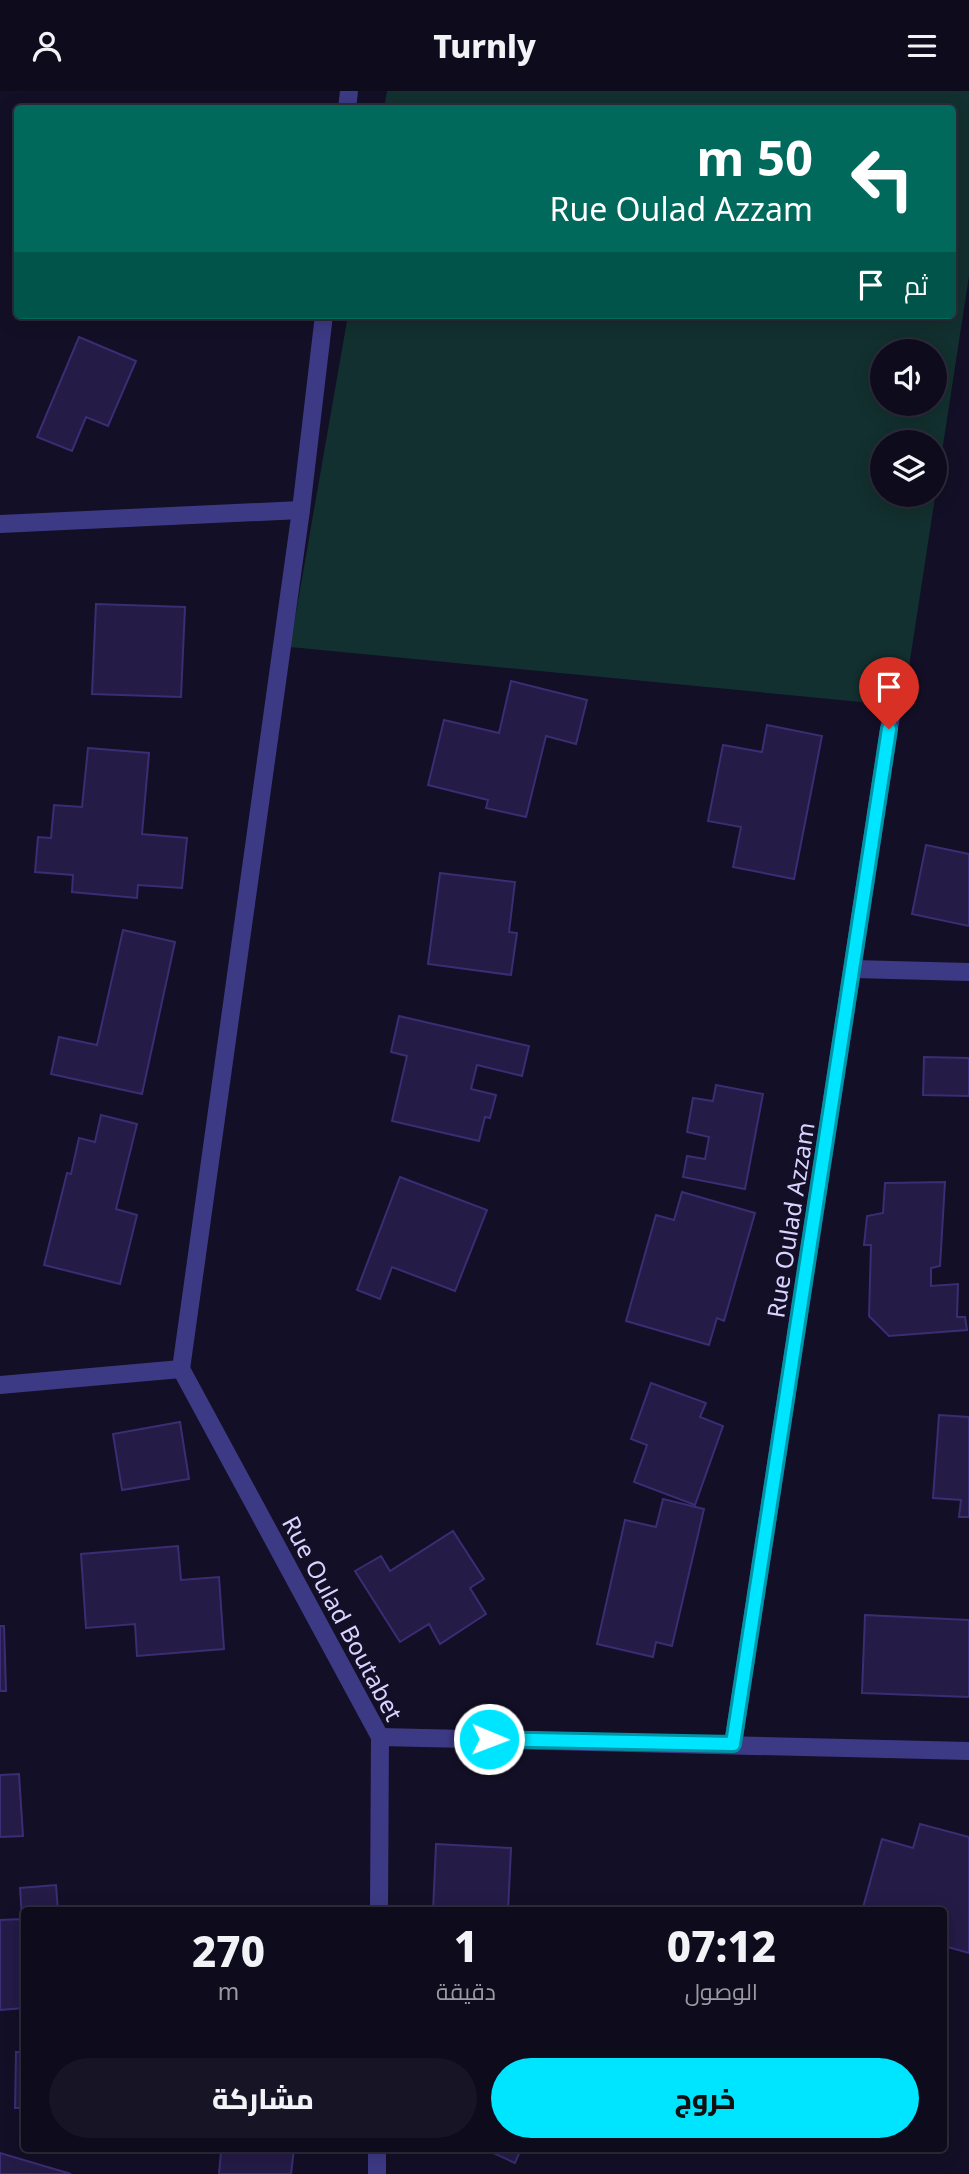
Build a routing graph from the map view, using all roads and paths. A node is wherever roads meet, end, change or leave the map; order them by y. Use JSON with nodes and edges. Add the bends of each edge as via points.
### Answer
{"nodes":[{"id":1,"x":324,"y":319,"type":"edge"},
{"id":2,"x":301,"y":510,"type":"junction"},
{"id":3,"x":0,"y":524,"type":"edge"},
{"id":4,"x":892,"y":703,"type":"dead end"},
{"id":5,"x":853,"y":969,"type":"junction"},
{"id":6,"x":969,"y":972,"type":"edge"},
{"id":7,"x":181,"y":1369,"type":"junction"},
{"id":8,"x":0,"y":1385,"type":"edge"},
{"id":9,"x":380,"y":1737,"type":"junction"},
{"id":10,"x":733,"y":1744,"type":"junction"},
{"id":11,"x":969,"y":1751,"type":"edge"},
{"id":12,"x":379,"y":1907,"type":"edge"},
{"id":13,"x":377,"y":2152,"type":"edge"},
{"id":14,"x":377,"y":2174,"type":"edge"}],
"edges":[{"from":1,"to":2,"type":"street"},
{"from":2,"to":3,"type":"street"},
{"from":2,"to":7,"type":"street"},
{"from":4,"to":5,"type":"street","name":"Rue Oulad Azzam"},
{"from":5,"to":6,"type":"street"},
{"from":5,"to":10,"type":"street","name":"Rue Oulad Azzam"},
{"from":7,"to":8,"type":"street"},
{"from":7,"to":9,"type":"street","name":"Rue Oulad Boutabet"},
{"from":9,"to":10,"type":"street"},
{"from":9,"to":12,"type":"street","name":"Rue Oulad Boutabet"},
{"from":10,"to":11,"type":"street"},
{"from":13,"to":14,"type":"street"}]}
